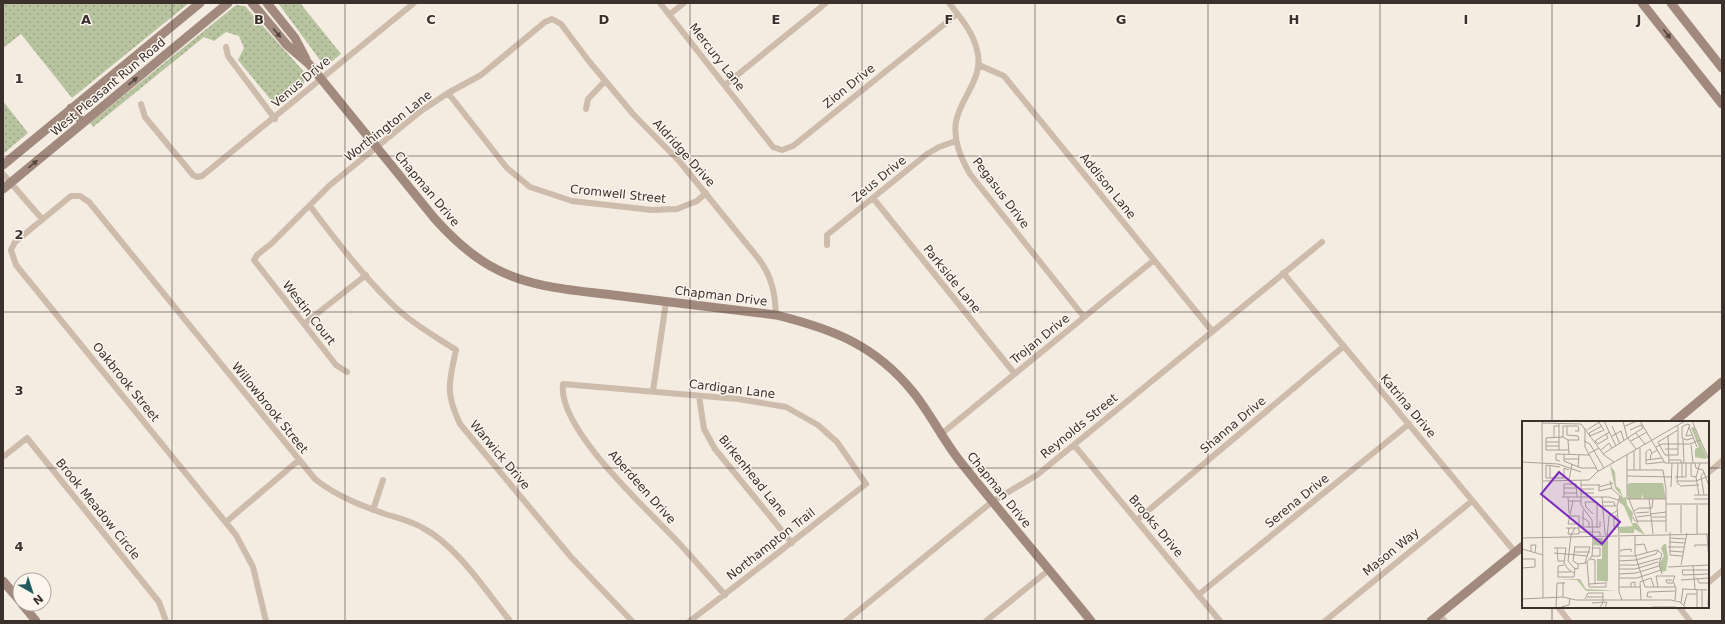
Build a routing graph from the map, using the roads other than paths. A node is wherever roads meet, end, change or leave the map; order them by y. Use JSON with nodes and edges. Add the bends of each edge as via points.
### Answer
{"nodes":[{"id":1,"x":200,"y":3,"type":"edge"},
{"id":2,"x":228,"y":3,"type":"edge"},
{"id":3,"x":252,"y":3,"type":"edge"},
{"id":4,"x":267,"y":3,"type":"edge"},
{"id":5,"x":414,"y":3,"type":"edge"},
{"id":6,"x":660,"y":3,"type":"edge"},
{"id":7,"x":684,"y":3,"type":"edge"},
{"id":8,"x":826,"y":3,"type":"edge"},
{"id":9,"x":949,"y":3,"type":"edge"},
{"id":10,"x":1642,"y":3,"type":"edge"},
{"id":11,"x":1671,"y":3,"type":"edge"},
{"id":12,"x":957,"y":14,"type":"junction"},
{"id":13,"x":670,"y":15,"type":"junction"},
{"id":14,"x":552,"y":19,"type":"joint"},
{"id":15,"x":226,"y":47,"type":"dead end"},
{"id":16,"x":309,"y":64,"type":"junction"},
{"id":17,"x":979,"y":65,"type":"junction"},
{"id":18,"x":1722,"y":68,"type":"edge"},
{"id":19,"x":321,"y":79,"type":"junction"},
{"id":20,"x":605,"y":80,"type":"junction"},
{"id":21,"x":725,"y":85,"type":"junction"},
{"id":22,"x":448,"y":93,"type":"junction"},
{"id":23,"x":141,"y":104,"type":"dead end"},
{"id":24,"x":1722,"y":104,"type":"edge"},
{"id":25,"x":71,"y":108,"type":"junction"},
{"id":26,"x":586,"y":109,"type":"dead end"},
{"id":27,"x":275,"y":118,"type":"junction"},
{"id":28,"x":82,"y":123,"type":"junction"},
{"id":29,"x":757,"y":125,"type":"joint"},
{"id":30,"x":956,"y":142,"type":"junction"},
{"id":31,"x":378,"y":148,"type":"junction"},
{"id":32,"x":3,"y":165,"type":"edge"},
{"id":33,"x":3,"y":174,"type":"edge"},
{"id":34,"x":7,"y":186,"type":"edge"},
{"id":35,"x":706,"y":193,"type":"junction"},
{"id":36,"x":873,"y":198,"type":"junction"},
{"id":37,"x":310,"y":206,"type":"junction"},
{"id":38,"x":42,"y":219,"type":"junction"},
{"id":39,"x":1322,"y":242,"type":"dead end"},
{"id":40,"x":827,"y":245,"type":"dead end"},
{"id":41,"x":1154,"y":260,"type":"junction"},
{"id":42,"x":257,"y":265,"type":"joint"},
{"id":43,"x":1284,"y":273,"type":"junction"},
{"id":44,"x":366,"y":275,"type":"junction"},
{"id":45,"x":666,"y":302,"type":"junction"},
{"id":46,"x":776,"y":315,"type":"junction"},
{"id":47,"x":1084,"y":317,"type":"junction"},
{"id":48,"x":304,"y":324,"type":"junction"},
{"id":49,"x":1212,"y":331,"type":"junction"},
{"id":50,"x":1344,"y":346,"type":"junction"},
{"id":51,"x":347,"y":372,"type":"dead end"},
{"id":52,"x":1015,"y":374,"type":"junction"},
{"id":53,"x":1722,"y":382,"type":"edge"},
{"id":54,"x":563,"y":384,"type":"joint"},
{"id":55,"x":653,"y":391,"type":"junction"},
{"id":56,"x":699,"y":396,"type":"junction"},
{"id":57,"x":1675,"y":421,"type":"edge"},
{"id":58,"x":1409,"y":424,"type":"junction"},
{"id":59,"x":940,"y":435,"type":"junction"},
{"id":60,"x":1074,"y":445,"type":"junction"},
{"id":61,"x":3,"y":457,"type":"edge"},
{"id":62,"x":299,"y":460,"type":"junction"},
{"id":63,"x":1722,"y":461,"type":"edge"},
{"id":64,"x":1709,"y":472,"type":"edge"},
{"id":65,"x":383,"y":480,"type":"dead end"},
{"id":66,"x":866,"y":484,"type":"joint"},
{"id":67,"x":993,"y":501,"type":"junction"},
{"id":68,"x":1472,"y":501,"type":"junction"},
{"id":69,"x":373,"y":510,"type":"junction"},
{"id":70,"x":1137,"y":520,"type":"junction"},
{"id":71,"x":226,"y":522,"type":"junction"},
{"id":72,"x":792,"y":543,"type":"junction"},
{"id":73,"x":1522,"y":547,"type":"edge"},
{"id":74,"x":1515,"y":552,"type":"junction"},
{"id":75,"x":1049,"y":570,"type":"junction"},
{"id":76,"x":1722,"y":571,"type":"edge"},
{"id":77,"x":3,"y":580,"type":"edge"},
{"id":78,"x":1709,"y":581,"type":"edge"},
{"id":79,"x":12,"y":591,"type":"edge"},
{"id":80,"x":725,"y":595,"type":"junction"},
{"id":81,"x":1198,"y":595,"type":"junction"},
{"id":82,"x":1559,"y":608,"type":"edge"},
{"id":83,"x":1680,"y":608,"type":"edge"},
{"id":84,"x":29,"y":612,"type":"edge"},
{"id":85,"x":1442,"y":618,"type":"edge"},
{"id":86,"x":36,"y":621,"type":"edge"},
{"id":87,"x":166,"y":621,"type":"edge"},
{"id":88,"x":266,"y":621,"type":"edge"},
{"id":89,"x":510,"y":621,"type":"edge"},
{"id":90,"x":632,"y":621,"type":"edge"},
{"id":91,"x":690,"y":621,"type":"edge"},
{"id":92,"x":846,"y":621,"type":"edge"},
{"id":93,"x":986,"y":621,"type":"edge"},
{"id":94,"x":1092,"y":621,"type":"edge"},
{"id":95,"x":1220,"y":621,"type":"edge"},
{"id":96,"x":1325,"y":621,"type":"edge"},
{"id":97,"x":1431,"y":621,"type":"edge"},
{"id":98,"x":1569,"y":621,"type":"edge"},
{"id":99,"x":1690,"y":621,"type":"edge"}],
"edges":[{"from":1,"to":25,"type":"street","name":"West Pleasant Run Road"},
{"from":28,"to":2,"type":"street","name":"West Pleasant Run Road","one_way":true},
{"from":3,"to":16,"type":"street","name":"Chapman Drive","one_way":true,"via":[[287,45]]},
{"from":4,"to":16,"type":"street","name":"Chapman Drive","via":[[295,38]]},
{"from":5,"to":19,"type":"street","name":"Venus Drive"},
{"from":6,"to":13,"type":"street","name":"Mercury Lane"},
{"from":7,"to":13,"type":"street"},
{"from":8,"to":21,"type":"street"},
{"from":9,"to":12,"type":"street","name":"Pegasus Drive"},
{"from":10,"to":24,"type":"street","one_way":true},
{"from":11,"to":18,"type":"street"},
{"from":12,"to":17,"type":"street","name":"Pegasus Drive","via":[[971,33],[978,50]]},
{"from":12,"to":29,"type":"street","name":"Zion Drive","via":[[793,146],[782,150],[773,146]]},
{"from":13,"to":21,"type":"street","name":"Mercury Lane"},
{"from":14,"to":20,"type":"street","name":"Aldridge Drive","via":[[560,24]]},
{"from":14,"to":22,"type":"street","name":"Worthington Lane","via":[[481,75]]},
{"from":15,"to":27,"type":"street","via":[[228,56]]},
{"from":16,"to":19,"type":"street","name":"Chapman Drive"},
{"from":17,"to":30,"type":"street","name":"Pegasus Drive","via":[[956,121]]},
{"from":17,"to":41,"type":"street","name":"Addison Lane","via":[[1004,76]]},
{"from":19,"to":27,"type":"street","name":"Venus Drive"},
{"from":19,"to":31,"type":"street","name":"Chapman Drive"},
{"from":20,"to":26,"type":"street","via":[[588,99]]},
{"from":20,"to":35,"type":"street","name":"Aldridge Drive"},
{"from":21,"to":29,"type":"street","name":"Mercury Lane"},
{"from":22,"to":31,"type":"street","name":"Worthington Lane","via":[[421,111]]},
{"from":22,"to":35,"type":"street","name":"Cromwell Street","via":[[507,168],[530,187],[572,201],[652,210],[677,209],[697,201]]},
{"from":23,"to":27,"type":"street","name":"Venus Drive","via":[[145,117],[197,177],[202,176]]},
{"from":25,"to":28,"type":"street"},
{"from":25,"to":32,"type":"street","name":"West Pleasant Run Road"},
{"from":34,"to":28,"type":"street","name":"West Pleasant Run Road","one_way":true},
{"from":30,"to":36,"type":"street","name":"Zeus Drive","via":[[927,154]]},
{"from":30,"to":47,"type":"street","name":"Pegasus Drive","via":[[960,157],[970,174]]},
{"from":31,"to":37,"type":"street","name":"Worthington Lane","via":[[330,186]]},
{"from":31,"to":45,"type":"street","name":"Chapman Drive","via":[[451,237],[470,253],[499,271],[540,286]]},
{"from":33,"to":34,"type":"street"},
{"from":34,"to":38,"type":"street"},
{"from":35,"to":46,"type":"street","name":"Aldridge Drive","via":[[767,271],[775,293]]},
{"from":36,"to":40,"type":"street","name":"Zeus Drive","via":[[827,235]]},
{"from":36,"to":52,"type":"street","name":"Parkside Lane"},
{"from":37,"to":42,"type":"street","name":"Worthington Lane","via":[[257,255],[254,260]]},
{"from":37,"to":44,"type":"street","name":"Warwick Drive"},
{"from":38,"to":62,"type":"street","name":"Willowbrook Street","via":[[71,196],[80,196],[89,202]]},
{"from":38,"to":71,"type":"street","name":"Oakbrook Street","via":[[12,246],[11,254],[16,265]]},
{"from":39,"to":43,"type":"street","name":"Reynolds Street"},
{"from":41,"to":47,"type":"street","name":"Trojan Drive"},
{"from":41,"to":49,"type":"street","name":"Addison Lane"},
{"from":42,"to":48,"type":"street","name":"Westin Court"},
{"from":43,"to":49,"type":"street","name":"Reynolds Street"},
{"from":43,"to":50,"type":"street","name":"Katrina Drive"},
{"from":44,"to":48,"type":"street"},
{"from":44,"to":90,"type":"street","name":"Warwick Drive","via":[[402,313],[456,350],[448,390],[460,424],[571,557]]},
{"from":45,"to":46,"type":"street","name":"Chapman Drive"},
{"from":45,"to":55,"type":"street"},
{"from":46,"to":59,"type":"street","name":"Chapman Drive","via":[[828,329],[884,362],[913,392]]},
{"from":47,"to":52,"type":"street","name":"Trojan Drive"},
{"from":48,"to":51,"type":"street","name":"Westin Court","via":[[336,365]]},
{"from":49,"to":60,"type":"street","name":"Reynolds Street"},
{"from":50,"to":58,"type":"street","name":"Katrina Drive"},
{"from":50,"to":70,"type":"street","name":"Shanna Drive"},
{"from":52,"to":59,"type":"street","name":"Trojan Drive"},
{"from":53,"to":57,"type":"street"},
{"from":54,"to":55,"type":"street","name":"Cardigan Lane"},
{"from":54,"to":80,"type":"street","name":"Aberdeen Drive","via":[[562,391],[568,410],[586,441]]},
{"from":55,"to":56,"type":"street","name":"Cardigan Lane"},
{"from":56,"to":66,"type":"street","name":"Cardigan Lane","via":[[738,399],[786,407],[797,412],[818,425],[837,442]]},
{"from":56,"to":72,"type":"street","name":"Birkenhead Lane","via":[[704,429],[715,449]]},
{"from":58,"to":68,"type":"street","name":"Katrina Drive"},
{"from":58,"to":81,"type":"street","name":"Serena Drive"},
{"from":59,"to":67,"type":"street","name":"Chapman Drive"},
{"from":60,"to":67,"type":"street","name":"Reynolds Street","via":[[1037,475]]},
{"from":60,"to":70,"type":"street","name":"Brooks Drive"},
{"from":61,"to":87,"type":"street","name":"Brook Meadow Circle","via":[[27,438],[159,602]]},
{"from":62,"to":69,"type":"street","name":"Willowbrook Street","via":[[327,489]]},
{"from":62,"to":71,"type":"street"},
{"from":63,"to":64,"type":"street"},
{"from":65,"to":69,"type":"street"},
{"from":66,"to":72,"type":"street","name":"Northampton Trail"},
{"from":67,"to":75,"type":"street","name":"Chapman Drive"},
{"from":67,"to":92,"type":"street","name":"Reynolds Street"},
{"from":68,"to":74,"type":"street","name":"Katrina Drive"},
{"from":68,"to":96,"type":"street","name":"Mason Way"},
{"from":69,"to":89,"type":"street","name":"Willowbrook Street","via":[[415,524],[440,539],[453,551]]},
{"from":70,"to":81,"type":"street","name":"Brooks Drive"},
{"from":71,"to":88,"type":"street","name":"Oakbrook Street","via":[[253,567]]},
{"from":72,"to":80,"type":"street","name":"Northampton Trail"},
{"from":73,"to":74,"type":"street"},
{"from":74,"to":85,"type":"street"},
{"from":75,"to":93,"type":"street"},
{"from":75,"to":94,"type":"street","name":"Chapman Drive"},
{"from":76,"to":78,"type":"street"},
{"from":77,"to":79,"type":"street"},
{"from":80,"to":91,"type":"street","name":"Northampton Trail"},
{"from":81,"to":95,"type":"street","name":"Brooks Drive"},
{"from":82,"to":98,"type":"street"},
{"from":83,"to":99,"type":"street"},
{"from":84,"to":86,"type":"street"},
{"from":85,"to":97,"type":"street"}]}
